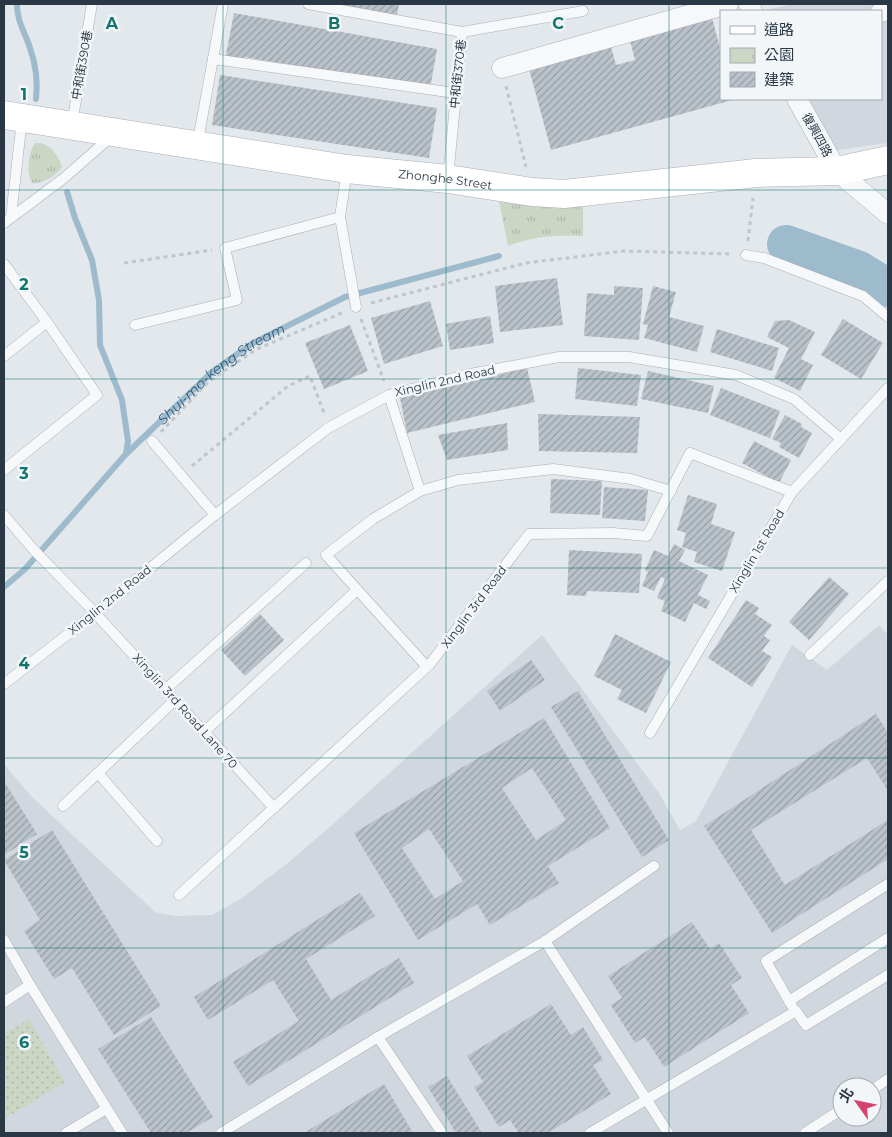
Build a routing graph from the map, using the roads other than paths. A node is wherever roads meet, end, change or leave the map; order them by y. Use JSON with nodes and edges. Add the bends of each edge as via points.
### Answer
{"nodes":[{"id":1,"x":92,"y":4,"type":"edge"},
{"id":2,"x":223,"y":4,"type":"edge"},
{"id":3,"x":308,"y":4,"type":"edge"},
{"id":4,"x":728,"y":4,"type":"edge"},
{"id":5,"x":583,"y":11,"type":"dead end"},
{"id":6,"x":462,"y":32,"type":"junction"},
{"id":7,"x":212,"y":59,"type":"junction"},
{"id":8,"x":502,"y":68,"type":"road end"},
{"id":9,"x":456,"y":93,"type":"junction"},
{"id":10,"x":798,"y":100,"type":"edge"},
{"id":11,"x":13,"y":117,"type":"edge"},
{"id":12,"x":72,"y":126,"type":"junction"},
{"id":13,"x":114,"y":134,"type":"junction"},
{"id":14,"x":197,"y":146,"type":"junction"},
{"id":15,"x":888,"y":160,"type":"edge"},
{"id":16,"x":347,"y":169,"type":"junction"},
{"id":17,"x":837,"y":171,"type":"junction"},
{"id":18,"x":448,"y":179,"type":"junction"},
{"id":19,"x":888,"y":214,"type":"edge"},
{"id":20,"x":340,"y":217,"type":"junction"},
{"id":21,"x":7,"y":220,"type":"edge"},
{"id":22,"x":746,"y":255,"type":"road end"},
{"id":23,"x":4,"y":264,"type":"edge"},
{"id":24,"x":356,"y":307,"type":"road end"},
{"id":25,"x":888,"y":317,"type":"edge"},
{"id":26,"x":47,"y":322,"type":"junction"},
{"id":27,"x":135,"y":325,"type":"dead end"},
{"id":28,"x":4,"y":356,"type":"edge"},
{"id":29,"x":888,"y":388,"type":"edge"},
{"id":30,"x":389,"y":395,"type":"junction"},
{"id":31,"x":842,"y":439,"type":"junction"},
{"id":32,"x":152,"y":441,"type":"road end"},
{"id":33,"x":4,"y":470,"type":"edge"},
{"id":34,"x":420,"y":491,"type":"junction"},
{"id":35,"x":671,"y":491,"type":"junction"},
{"id":36,"x":792,"y":492,"type":"junction"},
{"id":37,"x":4,"y":514,"type":"edge"},
{"id":38,"x":215,"y":514,"type":"junction"},
{"id":39,"x":306,"y":563,"type":"dead end"},
{"id":40,"x":888,"y":582,"type":"edge"},
{"id":41,"x":358,"y":590,"type":"junction"},
{"id":42,"x":95,"y":613,"type":"junction"},
{"id":43,"x":810,"y":655,"type":"dead end"},
{"id":44,"x":427,"y":667,"type":"junction"},
{"id":45,"x":4,"y":684,"type":"edge"},
{"id":46,"x":166,"y":689,"type":"junction"},
{"id":47,"x":175,"y":700,"type":"junction"},
{"id":48,"x":204,"y":732,"type":"junction"},
{"id":49,"x":650,"y":733,"type":"dead end"},
{"id":50,"x":98,"y":773,"type":"junction"},
{"id":51,"x":63,"y":806,"type":"dead end"},
{"id":52,"x":274,"y":808,"type":"junction"},
{"id":53,"x":158,"y":840,"type":"dead end"},
{"id":54,"x":654,"y":866,"type":"dead end"},
{"id":55,"x":888,"y":884,"type":"edge"},
{"id":56,"x":179,"y":894,"type":"dead end"},
{"id":57,"x":888,"y":938,"type":"edge"},
{"id":58,"x":4,"y":940,"type":"edge"},
{"id":59,"x":545,"y":941,"type":"junction"},
{"id":60,"x":888,"y":975,"type":"edge"},
{"id":61,"x":30,"y":985,"type":"junction"},
{"id":62,"x":789,"y":1001,"type":"junction"},
{"id":63,"x":4,"y":1002,"type":"edge"},
{"id":64,"x":796,"y":1011,"type":"junction"},
{"id":65,"x":378,"y":1037,"type":"junction"},
{"id":66,"x":646,"y":1099,"type":"junction"},
{"id":67,"x":106,"y":1109,"type":"junction"},
{"id":68,"x":832,"y":1116,"type":"edge"},
{"id":69,"x":66,"y":1133,"type":"edge"},
{"id":70,"x":122,"y":1133,"type":"edge"},
{"id":71,"x":221,"y":1133,"type":"edge"},
{"id":72,"x":442,"y":1133,"type":"edge"},
{"id":73,"x":590,"y":1133,"type":"edge"},
{"id":74,"x":668,"y":1133,"type":"edge"},
{"id":75,"x":806,"y":1133,"type":"edge"}],
"edges":[{"from":1,"to":12,"type":"lane","name":"中和街390巷"},
{"from":2,"to":7,"type":"lane"},
{"from":3,"to":6,"type":"lane"},
{"from":4,"to":8,"type":"street"},
{"from":5,"to":6,"type":"lane","name":"中和街370巷"},
{"from":6,"to":9,"type":"lane","name":"中和街370巷"},
{"from":7,"to":9,"type":"lane"},
{"from":7,"to":14,"type":"lane"},
{"from":9,"to":18,"type":"lane","name":"中和街370巷"},
{"from":10,"to":17,"type":"street","name":"復興四路"},
{"from":11,"to":12,"type":"street","name":"Zhonghe Street"},
{"from":11,"to":21,"type":"lane"},
{"from":12,"to":13,"type":"street","name":"Zhonghe Street"},
{"from":13,"to":14,"type":"street","name":"Zhonghe Street"},
{"from":13,"to":21,"type":"lane","via":[[64,178]]},
{"from":14,"to":16,"type":"street","name":"Zhonghe Street"},
{"from":15,"to":17,"type":"street","name":"Zhonghe Street"},
{"from":16,"to":18,"type":"street","name":"Zhonghe Street"},
{"from":16,"to":20,"type":"lane"},
{"from":17,"to":18,"type":"street","name":"Zhonghe Street","via":[[756,172],[564,194]]},
{"from":17,"to":19,"type":"street"},
{"from":20,"to":24,"type":"lane"},
{"from":20,"to":27,"type":"lane","via":[[224,248],[237,300]]},
{"from":22,"to":25,"type":"lane","via":[[764,258],[863,296]]},
{"from":23,"to":26,"type":"lane"},
{"from":26,"to":28,"type":"lane"},
{"from":26,"to":33,"type":"lane","via":[[97,395]]},
{"from":29,"to":31,"type":"lane","name":"Xinglin 1st Road"},
{"from":30,"to":31,"type":"lane","name":"Xinglin 2nd Road","via":[[465,375],[559,357],[629,357],[736,375],[794,399]]},
{"from":30,"to":34,"type":"lane"},
{"from":30,"to":38,"type":"lane","name":"Xinglin 2nd Road","via":[[330,428]]},
{"from":31,"to":36,"type":"lane","name":"Xinglin 1st Road"},
{"from":32,"to":38,"type":"lane"},
{"from":34,"to":35,"type":"lane","via":[[458,480],[553,469],[631,479]]},
{"from":34,"to":41,"type":"lane","via":[[373,518],[326,555]]},
{"from":35,"to":36,"type":"lane","name":"Xinglin 3rd Road","via":[[690,454]]},
{"from":35,"to":44,"type":"lane","name":"Xinglin 3rd Road","via":[[647,536],[529,534]]},
{"from":36,"to":49,"type":"lane","name":"Xinglin 1st Road"},
{"from":37,"to":42,"type":"lane","name":"Xinglin 3rd Road Lane 70"},
{"from":38,"to":42,"type":"lane","name":"Xinglin 2nd Road"},
{"from":39,"to":46,"type":"lane"},
{"from":40,"to":43,"type":"lane"},
{"from":41,"to":44,"type":"lane"},
{"from":41,"to":48,"type":"lane"},
{"from":42,"to":45,"type":"lane","name":"Xinglin 2nd Road"},
{"from":42,"to":46,"type":"lane","name":"Xinglin 3rd Road Lane 70"},
{"from":44,"to":52,"type":"lane","name":"Xinglin 3rd Road"},
{"from":46,"to":47,"type":"lane","name":"Xinglin 3rd Road Lane 70"},
{"from":47,"to":48,"type":"lane","name":"Xinglin 3rd Road Lane 70"},
{"from":47,"to":50,"type":"lane"},
{"from":48,"to":52,"type":"lane","name":"Xinglin 3rd Road Lane 70"},
{"from":50,"to":51,"type":"lane"},
{"from":50,"to":53,"type":"lane"},
{"from":52,"to":56,"type":"lane","name":"Xinglin 3rd Road"},
{"from":54,"to":59,"type":"lane"},
{"from":55,"to":62,"type":"lane","via":[[766,961]]},
{"from":57,"to":62,"type":"lane"},
{"from":58,"to":61,"type":"lane"},
{"from":59,"to":65,"type":"lane"},
{"from":59,"to":66,"type":"lane"},
{"from":60,"to":64,"type":"lane","via":[[806,1025]]},
{"from":61,"to":63,"type":"lane"},
{"from":61,"to":67,"type":"lane"},
{"from":62,"to":64,"type":"lane"},
{"from":64,"to":66,"type":"lane"},
{"from":65,"to":71,"type":"lane"},
{"from":65,"to":72,"type":"lane"},
{"from":66,"to":73,"type":"lane"},
{"from":66,"to":74,"type":"lane"},
{"from":67,"to":69,"type":"lane"},
{"from":67,"to":70,"type":"lane"},
{"from":68,"to":75,"type":"lane"}]}
